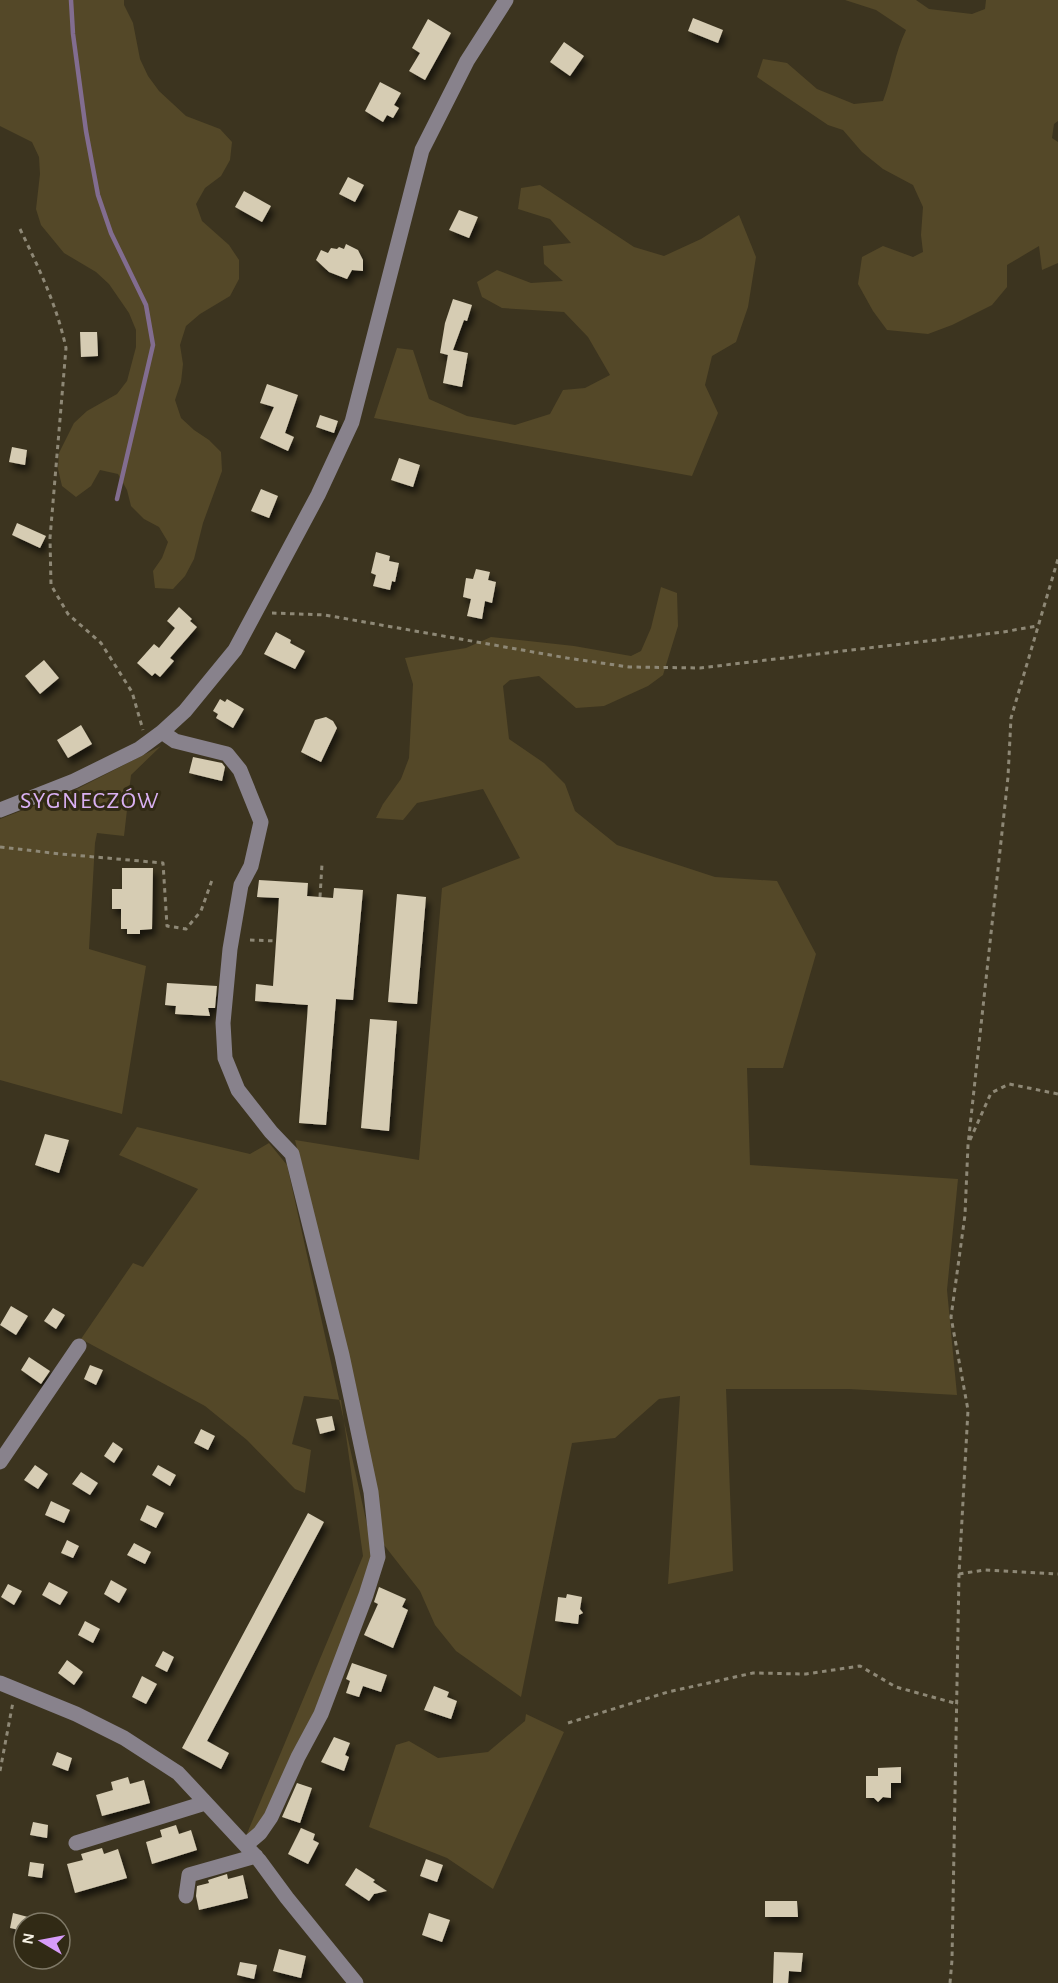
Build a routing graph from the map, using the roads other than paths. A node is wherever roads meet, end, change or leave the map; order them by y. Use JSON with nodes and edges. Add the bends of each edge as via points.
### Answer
{"nodes":[{"id":1,"x":506,"y":0,"type":"edge"},
{"id":2,"x":162,"y":732,"type":"junction"},
{"id":3,"x":0,"y":810,"type":"edge"},
{"id":4,"x":79,"y":1346,"type":"dead end"},
{"id":5,"x":0,"y":1462,"type":"edge"},
{"id":6,"x":0,"y":1683,"type":"edge"},
{"id":7,"x":205,"y":1803,"type":"junction"},
{"id":8,"x":76,"y":1843,"type":"dead end"},
{"id":9,"x":251,"y":1850,"type":"junction"},
{"id":10,"x":186,"y":1896,"type":"dead end"},
{"id":11,"x":356,"y":1983,"type":"edge"}],
"edges":[{"from":1,"to":2,"type":"street","via":[[467,62],[422,150],[352,422],[318,495],[235,650],[185,711]]},
{"from":2,"to":3,"type":"street","via":[[74,781]]},
{"from":2,"to":9,"type":"street","via":[[175,741],[227,754],[240,770],[261,822],[251,866],[241,885],[230,949],[223,1023],[225,1058],[238,1090],[292,1154],[342,1355],[370,1492],[378,1557],[321,1714],[271,1818]]},
{"from":4,"to":5,"type":"street"},
{"from":6,"to":7,"type":"street","via":[[124,1738],[178,1773]]},
{"from":7,"to":8,"type":"street"},
{"from":7,"to":9,"type":"street"},
{"from":9,"to":10,"type":"street","via":[[189,1875]]},
{"from":9,"to":11,"type":"street"}]}
